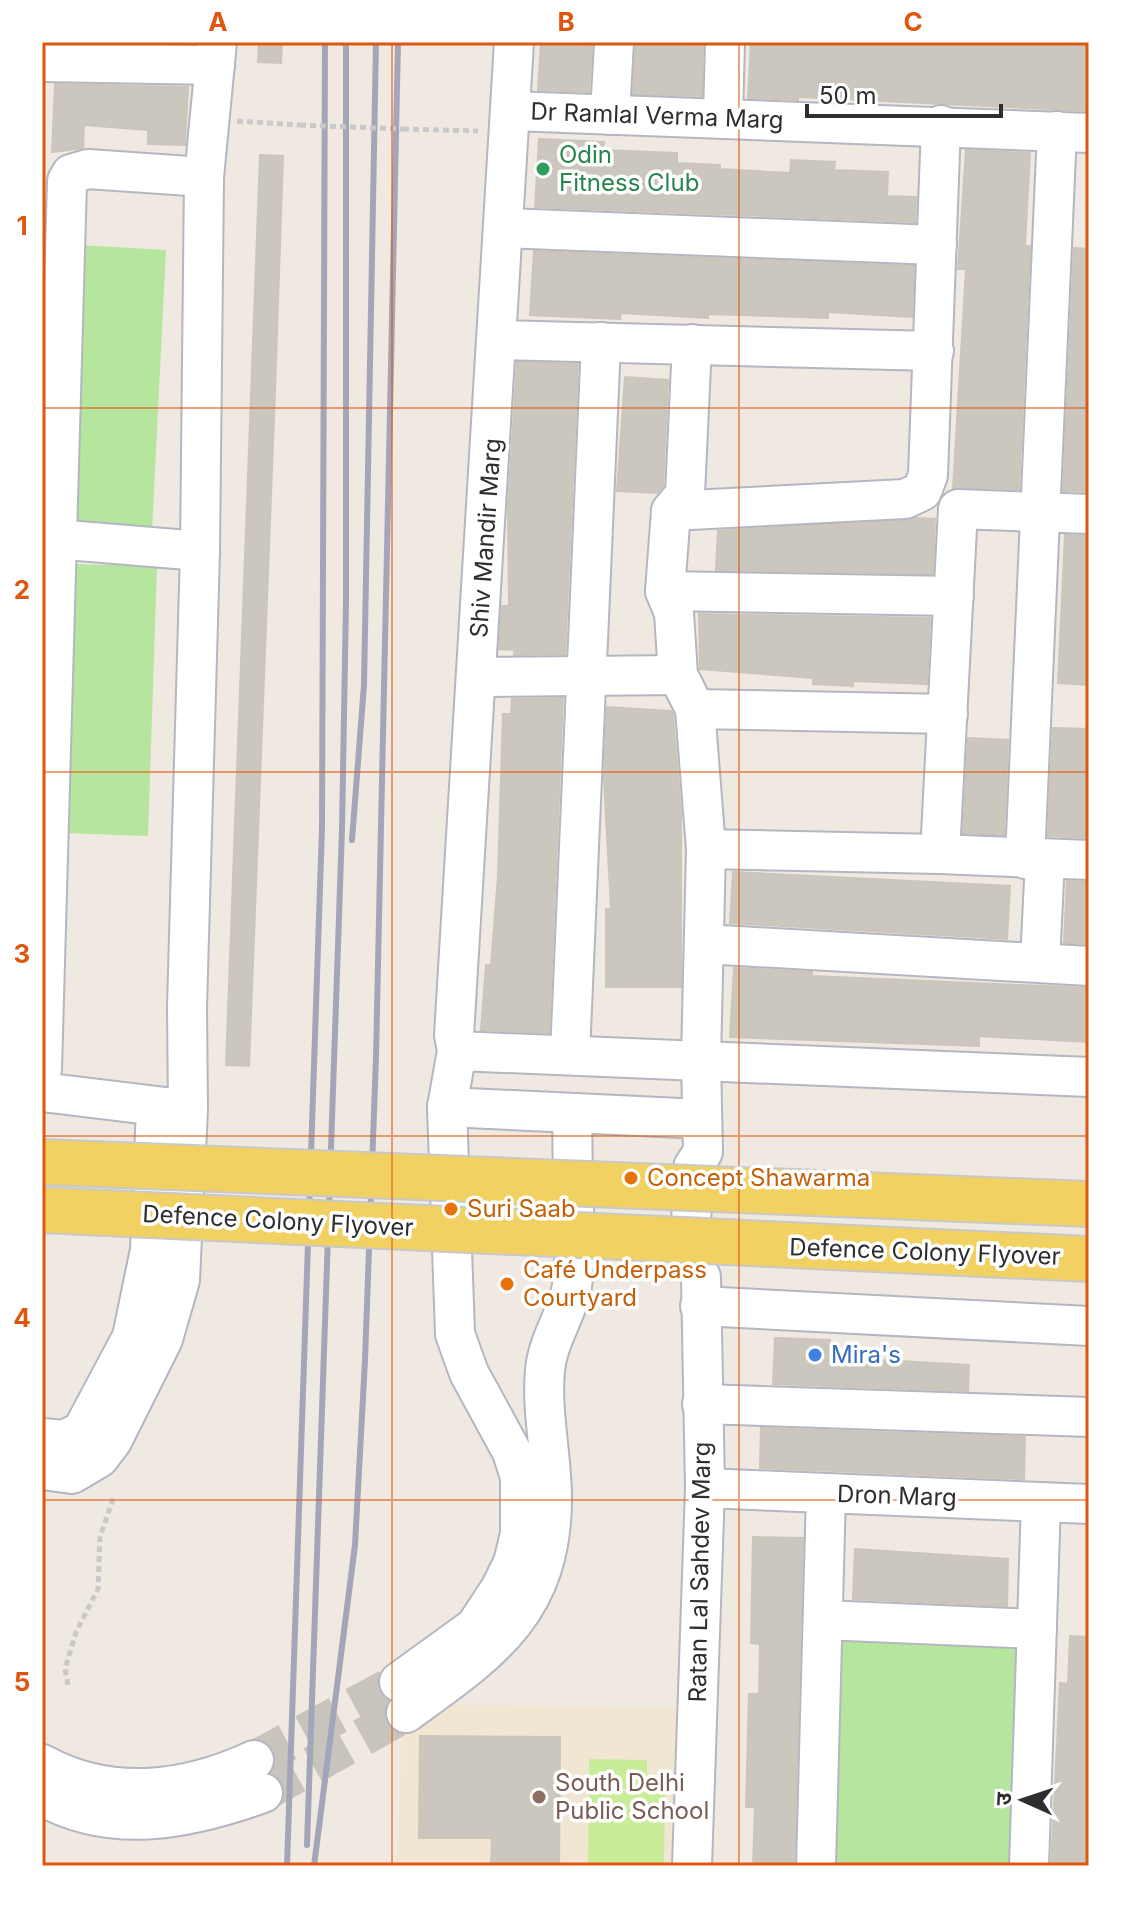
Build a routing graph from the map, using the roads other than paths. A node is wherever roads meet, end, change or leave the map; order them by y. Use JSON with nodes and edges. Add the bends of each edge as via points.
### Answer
{"nodes":[{"id":1,"x":514,"y":42,"type":"edge"},
{"id":2,"x":614,"y":42,"type":"edge"},
{"id":3,"x":725,"y":42,"type":"edge"},
{"id":4,"x":216,"y":54,"type":"edge"},
{"id":5,"x":42,"y":62,"type":"edge"},
{"id":6,"x":512,"y":111,"type":"junction"},
{"id":7,"x":610,"y":115,"type":"junction"},
{"id":8,"x":723,"y":118,"type":"junction"},
{"id":9,"x":941,"y":125,"type":"junction"},
{"id":10,"x":1073,"y":132,"type":"edge"},
{"id":11,"x":204,"y":177,"type":"junction"},
{"id":12,"x":505,"y":228,"type":"junction"},
{"id":13,"x":937,"y":245,"type":"junction"},
{"id":14,"x":498,"y":340,"type":"junction"},
{"id":15,"x":601,"y":342,"type":"junction"},
{"id":16,"x":692,"y":344,"type":"junction"},
{"id":17,"x":934,"y":351,"type":"junction"},
{"id":18,"x":671,"y":511,"type":"junction"},
{"id":19,"x":1038,"y":511,"type":"junction"},
{"id":20,"x":1089,"y":514,"type":"edge"},
{"id":21,"x":50,"y":539,"type":"edge"},
{"id":22,"x":200,"y":551,"type":"junction"},
{"id":23,"x":665,"y":591,"type":"junction"},
{"id":24,"x":954,"y":596,"type":"junction"},
{"id":25,"x":678,"y":675,"type":"junction"},
{"id":26,"x":477,"y":677,"type":"junction"},
{"id":27,"x":586,"y":678,"type":"junction"},
{"id":28,"x":695,"y":709,"type":"junction"},
{"id":29,"x":948,"y":714,"type":"junction"},
{"id":30,"x":706,"y":849,"type":"junction"},
{"id":31,"x":940,"y":854,"type":"junction"},
{"id":32,"x":1035,"y":859,"type":"junction"},
{"id":33,"x":1089,"y":860,"type":"edge"},
{"id":34,"x":704,"y":944,"type":"junction"},
{"id":35,"x":1040,"y":962,"type":"junction"},
{"id":36,"x":1089,"y":966,"type":"edge"},
{"id":37,"x":456,"y":1043,"type":"junction"},
{"id":38,"x":578,"y":1044,"type":"junction"},
{"id":39,"x":701,"y":1059,"type":"junction"},
{"id":40,"x":42,"y":1069,"type":"edge"},
{"id":41,"x":1089,"y":1077,"type":"edge"},
{"id":42,"x":42,"y":1092,"type":"edge"},
{"id":43,"x":447,"y":1107,"type":"junction"},
{"id":44,"x":172,"y":1109,"type":"junction"},
{"id":45,"x":584,"y":1114,"type":"junction"},
{"id":46,"x":702,"y":1135,"type":"junction"},
{"id":47,"x":42,"y":1162,"type":"edge"},
{"id":48,"x":1089,"y":1204,"type":"edge"},
{"id":49,"x":42,"y":1210,"type":"edge"},
{"id":50,"x":1089,"y":1259,"type":"edge"},
{"id":51,"x":700,"y":1292,"type":"junction"},
{"id":52,"x":1089,"y":1326,"type":"edge"},
{"id":53,"x":702,"y":1404,"type":"junction"},
{"id":54,"x":1089,"y":1417,"type":"edge"},
{"id":55,"x":42,"y":1438,"type":"edge"},
{"id":56,"x":48,"y":1477,"type":"edge"},
{"id":57,"x":705,"y":1488,"type":"junction"},
{"id":58,"x":826,"y":1493,"type":"junction"},
{"id":59,"x":1041,"y":1502,"type":"junction"},
{"id":60,"x":1089,"y":1504,"type":"edge"},
{"id":61,"x":823,"y":1620,"type":"junction"},
{"id":62,"x":1037,"y":1629,"type":"junction"},
{"id":63,"x":42,"y":1764,"type":"edge"},
{"id":64,"x":42,"y":1796,"type":"edge"},
{"id":65,"x":692,"y":1866,"type":"edge"},
{"id":66,"x":816,"y":1866,"type":"edge"},
{"id":67,"x":1029,"y":1866,"type":"edge"}],
"edges":[{"from":1,"to":6,"type":"street","name":"Shiv Mandir Marg"},
{"from":2,"to":7,"type":"street"},
{"from":3,"to":8,"type":"street"},
{"from":4,"to":5,"type":"street"},
{"from":4,"to":11,"type":"street"},
{"from":6,"to":7,"type":"street","name":"Dr Ramlal Verma Marg"},
{"from":6,"to":12,"type":"street","name":"Shiv Mandir Marg"},
{"from":7,"to":8,"type":"street","name":"Dr Ramlal Verma Marg"},
{"from":8,"to":9,"type":"street","name":"Dr Ramlal Verma Marg"},
{"from":9,"to":10,"type":"street","name":"Dr Ramlal Verma Marg"},
{"from":9,"to":13,"type":"street"},
{"from":10,"to":19,"type":"street"},
{"from":11,"to":21,"type":"street","via":[[88,169],[71,174],[67,181]]},
{"from":11,"to":22,"type":"street"},
{"from":12,"to":13,"type":"street"},
{"from":12,"to":14,"type":"street","name":"Shiv Mandir Marg"},
{"from":13,"to":17,"type":"street"},
{"from":14,"to":15,"type":"street"},
{"from":14,"to":26,"type":"street","name":"Shiv Mandir Marg"},
{"from":15,"to":16,"type":"street"},
{"from":15,"to":27,"type":"street"},
{"from":16,"to":17,"type":"street"},
{"from":16,"to":18,"type":"street","via":[[685,494]]},
{"from":17,"to":18,"type":"street","via":[[928,475],[922,491],[905,499]]},
{"from":18,"to":23,"type":"street"},
{"from":19,"to":20,"type":"street"},
{"from":19,"to":24,"type":"street","via":[[958,509]]},
{"from":19,"to":32,"type":"street"},
{"from":21,"to":22,"type":"street"},
{"from":21,"to":40,"type":"street"},
{"from":22,"to":44,"type":"street","via":[[187,1007]]},
{"from":23,"to":24,"type":"street"},
{"from":23,"to":25,"type":"street","via":[[674,613]]},
{"from":24,"to":29,"type":"street"},
{"from":25,"to":27,"type":"street"},
{"from":25,"to":28,"type":"street"},
{"from":26,"to":27,"type":"street"},
{"from":26,"to":37,"type":"street","name":"Shiv Mandir Marg"},
{"from":27,"to":38,"type":"street"},
{"from":28,"to":29,"type":"street"},
{"from":28,"to":30,"type":"street","name":"Ratan Lal Sahdev Marg"},
{"from":29,"to":31,"type":"street"},
{"from":30,"to":31,"type":"street"},
{"from":30,"to":34,"type":"street","name":"Ratan Lal Sahdev Marg"},
{"from":31,"to":32,"type":"street"},
{"from":32,"to":33,"type":"street"},
{"from":32,"to":35,"type":"street"},
{"from":34,"to":35,"type":"street"},
{"from":34,"to":39,"type":"street","name":"Ratan Lal Sahdev Marg"},
{"from":35,"to":36,"type":"street"},
{"from":37,"to":38,"type":"street"},
{"from":37,"to":43,"type":"street","name":"Shiv Mandir Marg"},
{"from":38,"to":39,"type":"street"},
{"from":38,"to":45,"type":"street","via":[[607,1065],[613,1077],[610,1099]]},
{"from":39,"to":41,"type":"street"},
{"from":39,"to":46,"type":"street","name":"Ratan Lal Sahdev Marg"},
{"from":42,"to":44,"type":"street"},
{"from":43,"to":45,"type":"street"},
{"from":43,"to":45,"type":"street","name":"Shiv Mandir Marg","via":[[455,1334],[469,1373],[512,1452],[520,1477],[520,1534],[513,1563],[475,1627],[402,1698],[487,1655],[534,1587],[546,1551],[552,1498],[544,1373],[568,1311]]},
{"from":44,"to":55,"type":"street","via":[[132,1337],[82,1431],[64,1440]]},
{"from":44,"to":56,"type":"street","via":[[180,1280],[163,1339],[106,1449],[85,1468]]},
{"from":45,"to":46,"type":"street"},
{"from":46,"to":51,"type":"street","name":"Ratan Lal Sahdev Marg","via":[[693,1167],[690,1259]]},
{"from":47,"to":48,"type":"main road","name":"Defence Colony Flyover","bridge":true},
{"from":49,"to":50,"type":"main road","name":"Defence Colony Flyover","bridge":true},
{"from":51,"to":52,"type":"street"},
{"from":51,"to":53,"type":"street","name":"Ratan Lal Sahdev Marg"},
{"from":53,"to":54,"type":"street"},
{"from":53,"to":57,"type":"street","name":"Ratan Lal Sahdev Marg"},
{"from":57,"to":58,"type":"street","name":"Dron Marg"},
{"from":57,"to":65,"type":"street","name":"Ratan Lal Sahdev Marg"},
{"from":58,"to":59,"type":"street","name":"Dron Marg"},
{"from":58,"to":61,"type":"street"},
{"from":59,"to":60,"type":"street","name":"Dron Marg"},
{"from":59,"to":62,"type":"street"},
{"from":61,"to":62,"type":"street"},
{"from":61,"to":66,"type":"street"},
{"from":62,"to":67,"type":"street"},
{"from":63,"to":64,"type":"street","via":[[83,1783],[139,1789],[258,1777],[202,1813],[131,1821],[97,1817]]}]}
